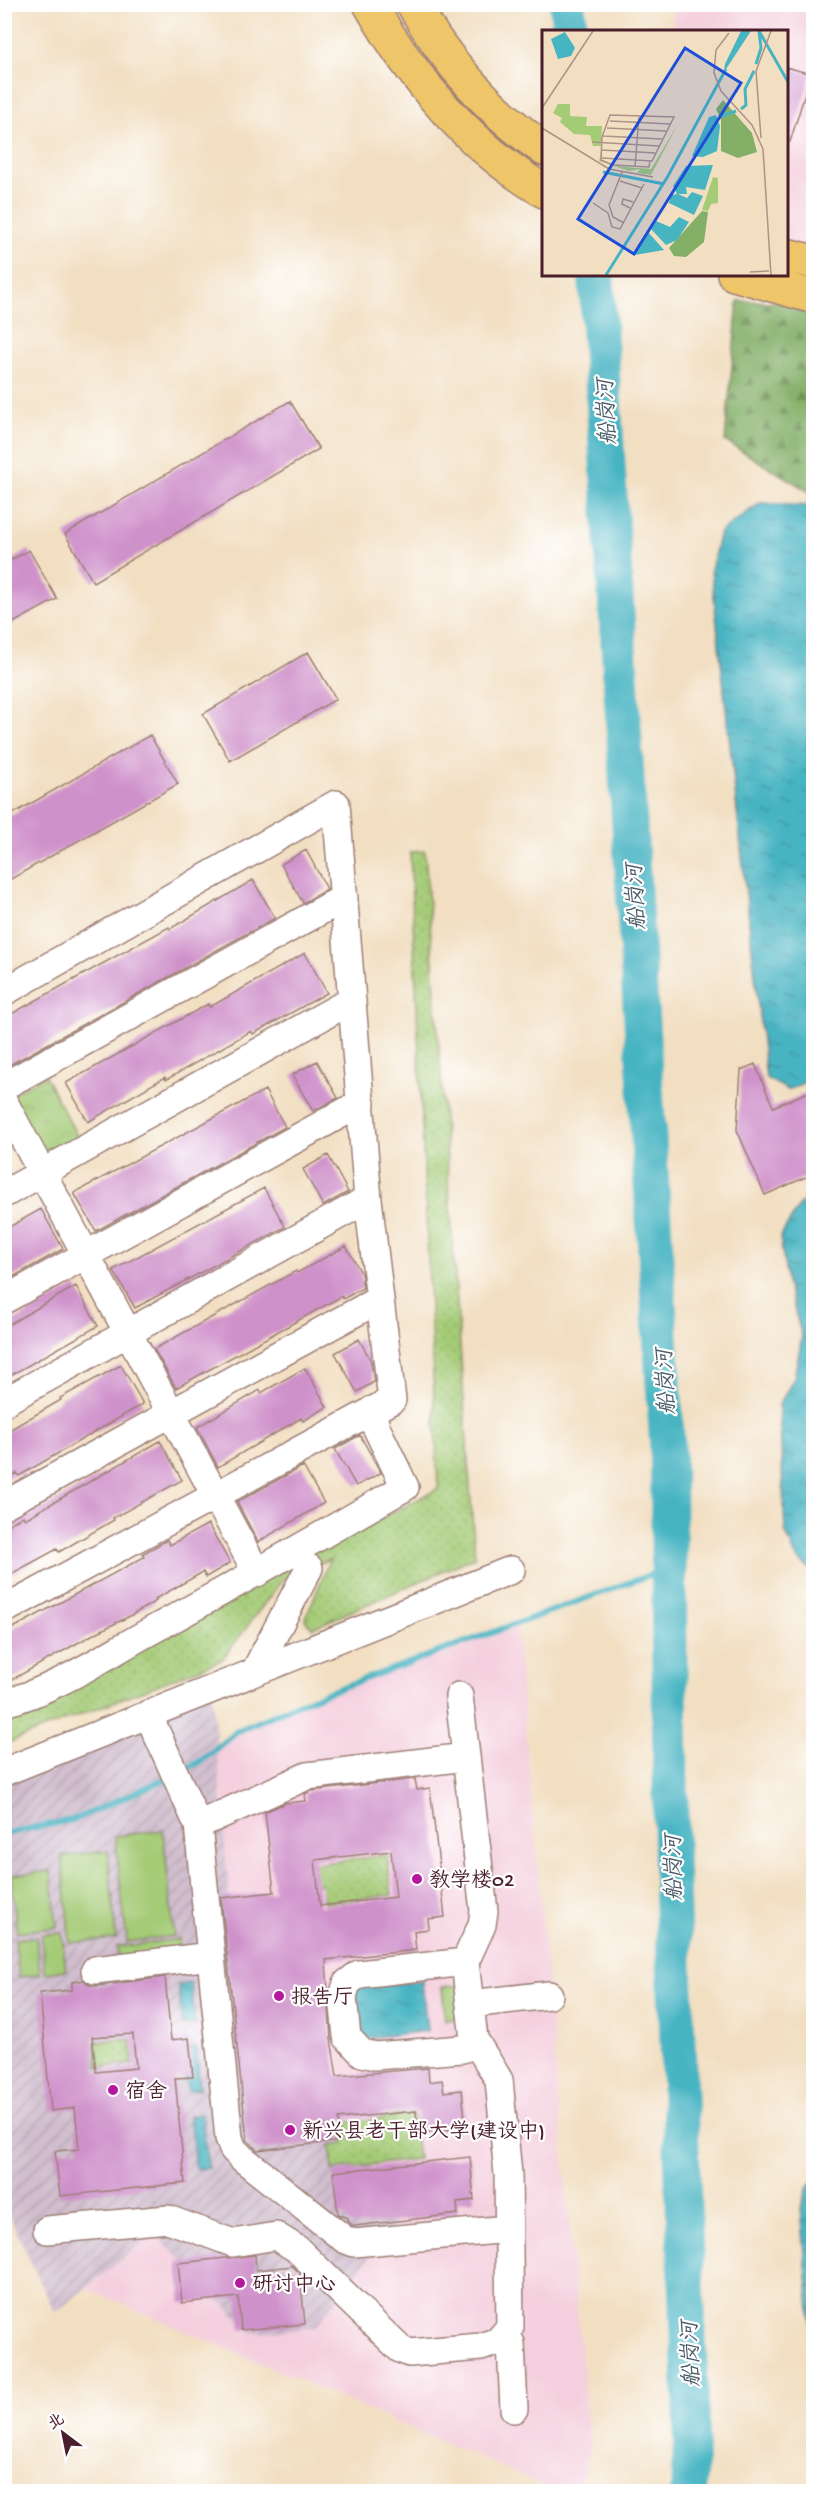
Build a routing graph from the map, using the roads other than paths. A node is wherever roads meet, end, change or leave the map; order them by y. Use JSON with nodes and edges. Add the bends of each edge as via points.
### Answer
{"nodes":[{"id":1,"x":370,"y":4,"type":"edge"},
{"id":2,"x":413,"y":4,"type":"edge"},
{"id":3,"x":542,"y":148,"type":"edge"},
{"id":4,"x":542,"y":190,"type":"edge"},
{"id":5,"x":788,"y":256,"type":"edge"},
{"id":6,"x":813,"y":262,"type":"edge"},
{"id":7,"x":741,"y":276,"type":"edge"},
{"id":8,"x":813,"y":297,"type":"edge"},
{"id":9,"x":344,"y":898,"type":"junction"},
{"id":10,"x":4,"y":992,"type":"edge"},
{"id":11,"x":352,"y":1000,"type":"junction"},
{"id":12,"x":4,"y":1086,"type":"edge"},
{"id":13,"x":4,"y":1102,"type":"edge"},
{"id":14,"x":361,"y":1103,"type":"junction"},
{"id":15,"x":42,"y":1173,"type":"junction"},
{"id":16,"x":4,"y":1194,"type":"edge"},
{"id":17,"x":368,"y":1199,"type":"junction"},
{"id":18,"x":86,"y":1254,"type":"junction"},
{"id":19,"x":380,"y":1299,"type":"junction"},
{"id":20,"x":4,"y":1300,"type":"edge"},
{"id":21,"x":128,"y":1333,"type":"junction"},
{"id":22,"x":4,"y":1402,"type":"edge"},
{"id":23,"x":372,"y":1410,"type":"junction"},
{"id":24,"x":172,"y":1414,"type":"junction"},
{"id":25,"x":216,"y":1496,"type":"junction"},
{"id":26,"x":4,"y":1505,"type":"edge"},
{"id":27,"x":309,"y":1568,"type":"dead end"},
{"id":28,"x":511,"y":1570,"type":"dead end"},
{"id":29,"x":257,"y":1573,"type":"junction"},
{"id":30,"x":4,"y":1610,"type":"edge"},
{"id":31,"x":255,"y":1671,"type":"junction"},
{"id":32,"x":459,"y":1696,"type":"dead end"},
{"id":33,"x":4,"y":1703,"type":"edge"},
{"id":34,"x":148,"y":1714,"type":"junction"},
{"id":35,"x":466,"y":1757,"type":"junction"},
{"id":36,"x":4,"y":1772,"type":"edge"},
{"id":37,"x":198,"y":1825,"type":"junction"},
{"id":38,"x":211,"y":1956,"type":"junction"},
{"id":39,"x":465,"y":1962,"type":"junction"},
{"id":40,"x":95,"y":1970,"type":"dead end"},
{"id":41,"x":549,"y":1995,"type":"dead end"},
{"id":42,"x":470,"y":2004,"type":"junction"},
{"id":43,"x":474,"y":2039,"type":"junction"},
{"id":44,"x":508,"y":2229,"type":"junction"},
{"id":45,"x":47,"y":2230,"type":"dead end"},
{"id":46,"x":504,"y":2334,"type":"junction"},
{"id":47,"x":514,"y":2409,"type":"dead end"}],
"edges":[{"from":1,"to":4,"type":"main road","via":[[412,70],[449,114]]},
{"from":2,"to":3,"type":"main road","via":[[468,81]]},
{"from":5,"to":6,"type":"main road"},
{"from":7,"to":8,"type":"main road"},
{"from":9,"to":10,"type":"street","via":[[336,804]]},
{"from":9,"to":11,"type":"street"},
{"from":9,"to":12,"type":"street"},
{"from":11,"to":14,"type":"street"},
{"from":11,"to":15,"type":"street"},
{"from":13,"to":15,"type":"street"},
{"from":14,"to":17,"type":"street"},
{"from":14,"to":18,"type":"street"},
{"from":15,"to":16,"type":"street"},
{"from":15,"to":18,"type":"street"},
{"from":17,"to":19,"type":"street"},
{"from":17,"to":21,"type":"street"},
{"from":18,"to":20,"type":"street"},
{"from":18,"to":21,"type":"street"},
{"from":19,"to":23,"type":"street","via":[[392,1400]]},
{"from":19,"to":24,"type":"street"},
{"from":21,"to":22,"type":"street"},
{"from":21,"to":24,"type":"street"},
{"from":23,"to":25,"type":"street"},
{"from":23,"to":29,"type":"street","via":[[376,1427],[405,1487]]},
{"from":24,"to":25,"type":"street"},
{"from":24,"to":26,"type":"street"},
{"from":25,"to":29,"type":"street"},
{"from":25,"to":30,"type":"street"},
{"from":27,"to":31,"type":"street"},
{"from":28,"to":31,"type":"street"},
{"from":29,"to":33,"type":"street","via":[[71,1676]]},
{"from":31,"to":34,"type":"street"},
{"from":32,"to":35,"type":"street"},
{"from":34,"to":36,"type":"street"},
{"from":34,"to":37,"type":"street"},
{"from":35,"to":37,"type":"street","via":[[307,1776]]},
{"from":35,"to":39,"type":"street","via":[[484,1911],[482,1925]]},
{"from":37,"to":38,"type":"street"},
{"from":38,"to":40,"type":"street"},
{"from":38,"to":44,"type":"street","via":[[229,2138],[242,2158],[354,2243]]},
{"from":39,"to":42,"type":"street"},
{"from":39,"to":43,"type":"street","via":[[359,1974],[347,1983],[343,1997],[347,2037],[362,2053],[375,2056],[462,2049]]},
{"from":41,"to":42,"type":"street"},
{"from":42,"to":43,"type":"street"},
{"from":43,"to":44,"type":"street","via":[[500,2080]]},
{"from":44,"to":46,"type":"street","via":[[510,2327]]},
{"from":45,"to":46,"type":"street","via":[[168,2218],[233,2243],[276,2236],[297,2249],[409,2354],[481,2347],[498,2341]]},
{"from":46,"to":47,"type":"street","via":[[511,2343]]}]}
